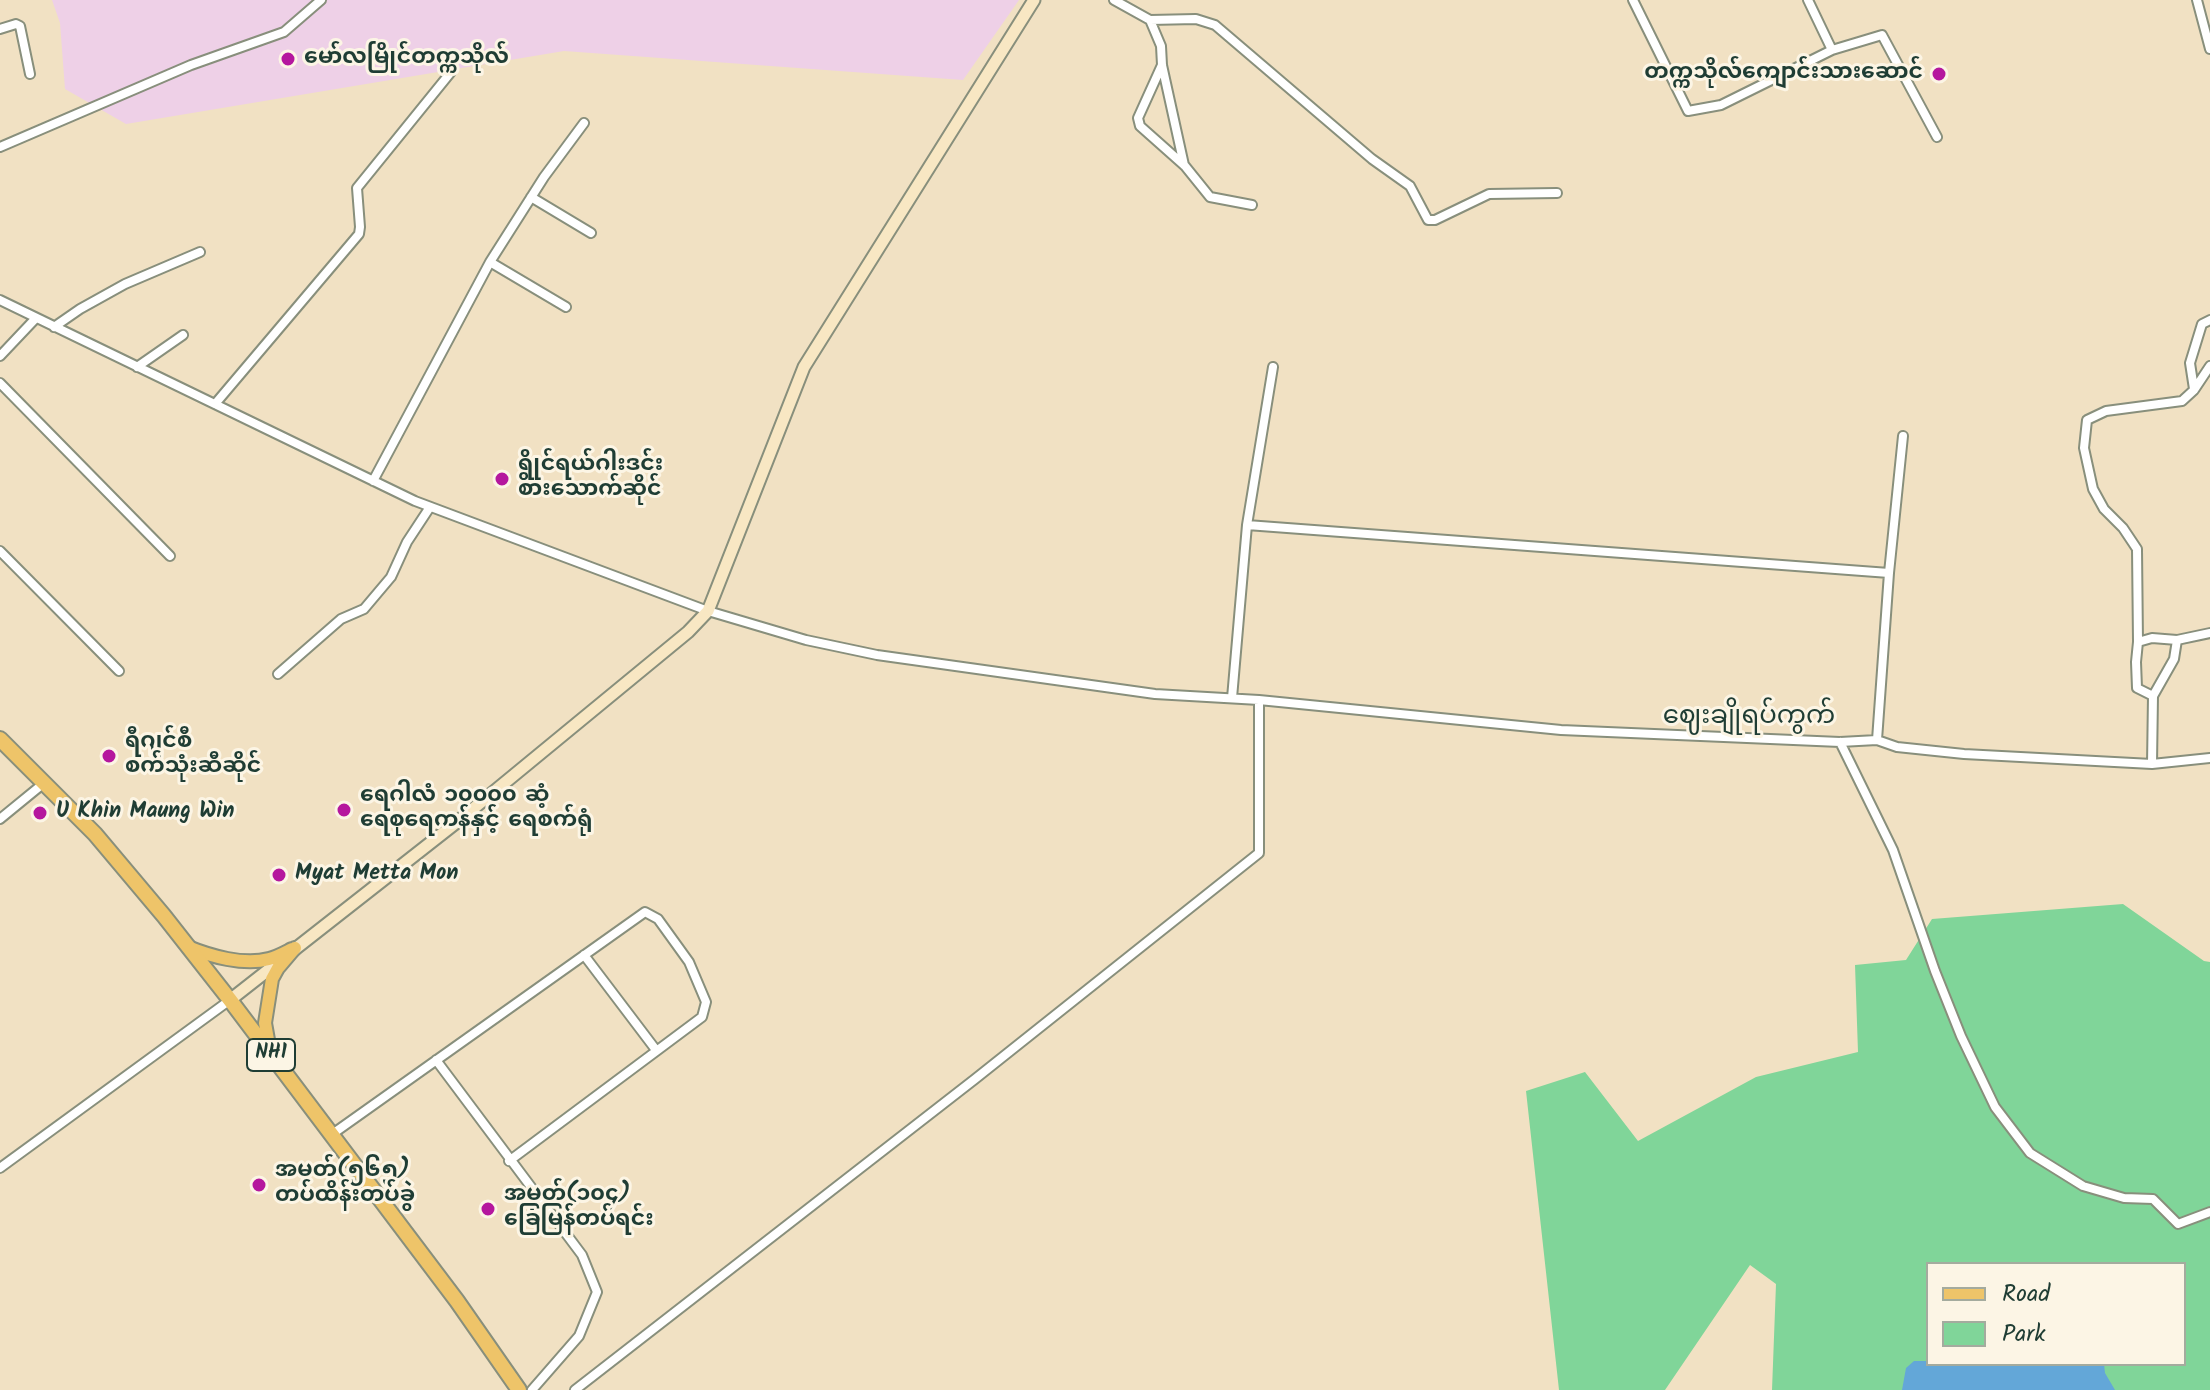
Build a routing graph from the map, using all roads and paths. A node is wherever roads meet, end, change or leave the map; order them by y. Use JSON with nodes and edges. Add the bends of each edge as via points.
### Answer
{"nodes":[{"id":1,"x":321,"y":0,"type":"edge"},
{"id":2,"x":1034,"y":0,"type":"edge"},
{"id":3,"x":1114,"y":0,"type":"edge"},
{"id":4,"x":1633,"y":0,"type":"edge"},
{"id":5,"x":1808,"y":0,"type":"edge"},
{"id":6,"x":2197,"y":0,"type":"edge"},
{"id":7,"x":1150,"y":20,"type":"junction"},
{"id":8,"x":0,"y":29,"type":"edge"},
{"id":9,"x":2210,"y":49,"type":"edge"},
{"id":10,"x":1832,"y":50,"type":"junction"},
{"id":11,"x":1162,"y":65,"type":"junction"},
{"id":12,"x":451,"y":72,"type":"dead end"},
{"id":13,"x":30,"y":74,"type":"dead end"},
{"id":14,"x":584,"y":123,"type":"dead end"},
{"id":15,"x":1937,"y":137,"type":"dead end"},
{"id":16,"x":0,"y":147,"type":"edge"},
{"id":17,"x":1185,"y":166,"type":"junction"},
{"id":18,"x":1557,"y":193,"type":"dead end"},
{"id":19,"x":531,"y":197,"type":"junction"},
{"id":20,"x":1252,"y":205,"type":"dead end"},
{"id":21,"x":591,"y":233,"type":"dead end"},
{"id":22,"x":200,"y":252,"type":"dead end"},
{"id":23,"x":490,"y":262,"type":"junction"},
{"id":24,"x":0,"y":300,"type":"edge"},
{"id":25,"x":566,"y":307,"type":"dead end"},
{"id":26,"x":36,"y":318,"type":"junction"},
{"id":27,"x":2210,"y":320,"type":"edge"},
{"id":28,"x":54,"y":327,"type":"junction"},
{"id":29,"x":183,"y":335,"type":"dead end"},
{"id":30,"x":0,"y":356,"type":"edge"},
{"id":31,"x":2210,"y":366,"type":"edge"},
{"id":32,"x":137,"y":367,"type":"junction"},
{"id":33,"x":1273,"y":367,"type":"dead end"},
{"id":34,"x":0,"y":383,"type":"edge"},
{"id":35,"x":2194,"y":390,"type":"junction"},
{"id":36,"x":215,"y":404,"type":"junction"},
{"id":37,"x":1903,"y":436,"type":"dead end"},
{"id":38,"x":373,"y":481,"type":"junction"},
{"id":39,"x":430,"y":507,"type":"junction"},
{"id":40,"x":1247,"y":525,"type":"junction"},
{"id":41,"x":0,"y":551,"type":"edge"},
{"id":42,"x":170,"y":556,"type":"dead end"},
{"id":43,"x":1889,"y":573,"type":"junction"},
{"id":44,"x":708,"y":611,"type":"junction"},
{"id":45,"x":2210,"y":633,"type":"edge"},
{"id":46,"x":2177,"y":640,"type":"junction"},
{"id":47,"x":2138,"y":642,"type":"junction"},
{"id":48,"x":119,"y":671,"type":"dead end"},
{"id":49,"x":278,"y":674,"type":"dead end"},
{"id":50,"x":2153,"y":696,"type":"junction"},
{"id":51,"x":1232,"y":698,"type":"junction"},
{"id":52,"x":1259,"y":700,"type":"junction"},
{"id":53,"x":0,"y":739,"type":"edge"},
{"id":54,"x":1877,"y":740,"type":"junction"},
{"id":55,"x":1840,"y":742,"type":"junction"},
{"id":56,"x":2210,"y":758,"type":"edge"},
{"id":57,"x":2152,"y":764,"type":"junction"},
{"id":58,"x":45,"y":782,"type":"junction"},
{"id":59,"x":0,"y":819,"type":"edge"},
{"id":60,"x":188,"y":947,"type":"junction"},
{"id":61,"x":295,"y":948,"type":"junction"},
{"id":62,"x":584,"y":955,"type":"junction"},
{"id":63,"x":230,"y":1000,"type":"junction"},
{"id":64,"x":656,"y":1050,"type":"junction"},
{"id":65,"x":270,"y":1055,"type":"junction"},
{"id":66,"x":436,"y":1060,"type":"junction"},
{"id":67,"x":331,"y":1135,"type":"junction"},
{"id":68,"x":509,"y":1161,"type":"junction"},
{"id":69,"x":0,"y":1168,"type":"edge"},
{"id":70,"x":2210,"y":1212,"type":"edge"},
{"id":71,"x":519,"y":1390,"type":"edge"},
{"id":72,"x":532,"y":1390,"type":"edge"},
{"id":73,"x":575,"y":1390,"type":"edge"}],
"edges":[{"from":1,"to":16,"type":"street","via":[[284,32],[191,65]]},
{"from":2,"to":44,"type":"main road","via":[[804,367]]},
{"from":3,"to":7,"type":"street"},
{"from":4,"to":10,"type":"street","via":[[1688,111],[1721,105]]},
{"from":5,"to":10,"type":"street"},
{"from":6,"to":9,"type":"street"},
{"from":7,"to":11,"type":"street"},
{"from":7,"to":18,"type":"street","via":[[1196,19],[1215,25],[1410,186],[1428,220],[1489,194]]},
{"from":8,"to":13,"type":"street","via":[[20,26]]},
{"from":10,"to":15,"type":"street","via":[[1882,35]]},
{"from":11,"to":17,"type":"street"},
{"from":11,"to":17,"type":"street","via":[[1138,122]]},
{"from":12,"to":36,"type":"street","via":[[357,188],[359,234]]},
{"from":14,"to":19,"type":"street"},
{"from":17,"to":20,"type":"street","via":[[1210,197]]},
{"from":19,"to":21,"type":"street"},
{"from":19,"to":23,"type":"street"},
{"from":22,"to":28,"type":"street","via":[[125,284]]},
{"from":23,"to":25,"type":"street"},
{"from":23,"to":38,"type":"street"},
{"from":24,"to":26,"type":"street"},
{"from":26,"to":28,"type":"street"},
{"from":26,"to":30,"type":"street"},
{"from":27,"to":35,"type":"street","via":[[2202,324],[2190,363]]},
{"from":28,"to":32,"type":"street"},
{"from":29,"to":32,"type":"street"},
{"from":31,"to":35,"type":"street"},
{"from":32,"to":36,"type":"street"},
{"from":33,"to":40,"type":"street"},
{"from":34,"to":42,"type":"street"},
{"from":35,"to":47,"type":"street","via":[[2182,401],[2106,411],[2087,420],[2084,448],[2093,489],[2137,549]]},
{"from":36,"to":38,"type":"street"},
{"from":37,"to":43,"type":"street"},
{"from":38,"to":39,"type":"street"},
{"from":39,"to":44,"type":"street"},
{"from":39,"to":49,"type":"street","via":[[391,577],[364,609],[341,619]]},
{"from":40,"to":43,"type":"street"},
{"from":40,"to":51,"type":"street"},
{"from":41,"to":48,"type":"street"},
{"from":43,"to":54,"type":"street"},
{"from":44,"to":51,"type":"street","via":[[877,655],[1155,694]]},
{"from":44,"to":61,"type":"main road","via":[[457,822]]},
{"from":45,"to":46,"type":"street"},
{"from":46,"to":47,"type":"street"},
{"from":46,"to":50,"type":"street","via":[[2174,659]]},
{"from":47,"to":50,"type":"street","via":[[2137,688]]},
{"from":50,"to":57,"type":"street"},
{"from":51,"to":52,"type":"street"},
{"from":52,"to":55,"type":"street","via":[[1561,730]]},
{"from":52,"to":73,"type":"street","via":[[1259,853]]},
{"from":53,"to":58,"type":"highway","number":"NH1"},
{"from":54,"to":55,"type":"street"},
{"from":54,"to":57,"type":"street","via":[[1964,754]]},
{"from":55,"to":70,"type":"street","via":[[1893,850],[1961,1036],[1995,1107],[2030,1153],[2083,1186],[2124,1198],[2153,1199],[2178,1224]]},
{"from":56,"to":57,"type":"street"},
{"from":58,"to":59,"type":"street"},
{"from":58,"to":60,"type":"highway","number":"NH1"},
{"from":60,"to":61,"type":"main road","via":[[222,958],[259,961]]},
{"from":60,"to":63,"type":"highway","number":"NH1"},
{"from":61,"to":63,"type":"main road"},
{"from":61,"to":65,"type":"main road","via":[[272,979],[265,1023]]},
{"from":62,"to":64,"type":"street"},
{"from":62,"to":64,"type":"street","via":[[645,912],[658,919],[689,962],[706,1002],[702,1017]]},
{"from":62,"to":66,"type":"street"},
{"from":63,"to":65,"type":"highway","number":"NH1"},
{"from":63,"to":69,"type":"street"},
{"from":64,"to":68,"type":"street"},
{"from":65,"to":67,"type":"highway","number":"NH1"},
{"from":66,"to":67,"type":"street"},
{"from":66,"to":68,"type":"street"},
{"from":67,"to":71,"type":"highway","number":"NH1"},
{"from":68,"to":72,"type":"street","via":[[582,1255],[597,1292],[579,1336]]}]}
